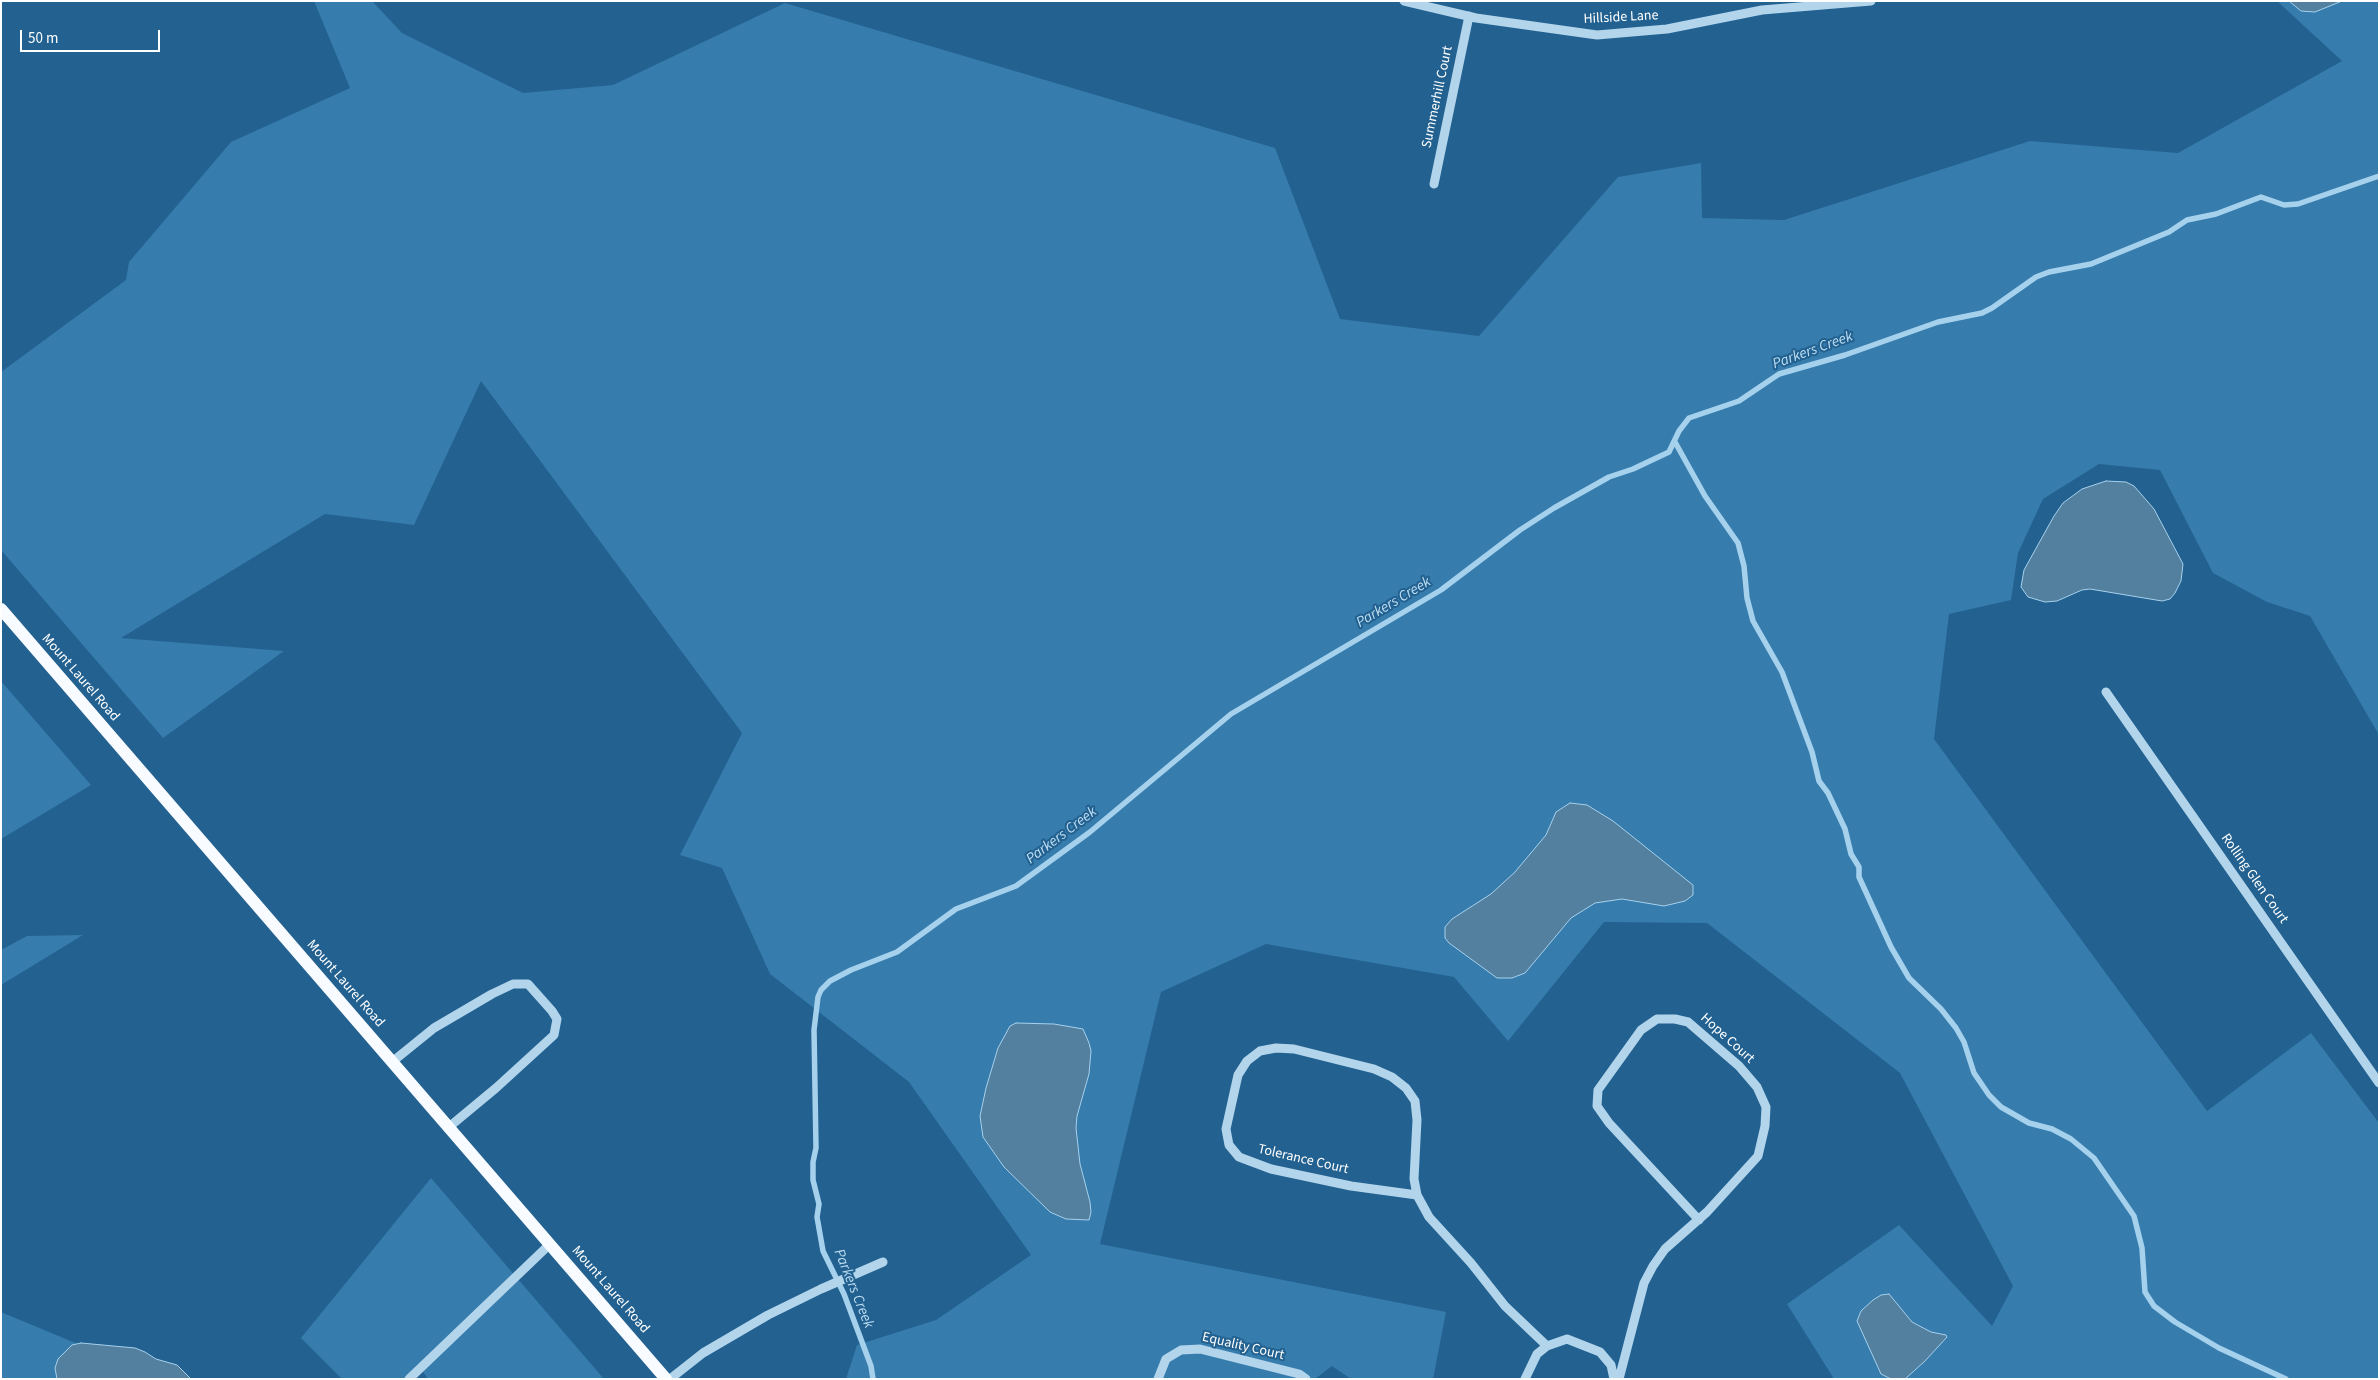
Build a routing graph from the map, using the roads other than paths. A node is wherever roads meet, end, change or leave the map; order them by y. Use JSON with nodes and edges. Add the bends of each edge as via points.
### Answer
{"nodes":[{"id":1,"x":1404,"y":1,"type":"edge"},
{"id":2,"x":1871,"y":1,"type":"edge"},
{"id":3,"x":1469,"y":16,"type":"junction"},
{"id":4,"x":1434,"y":184,"type":"dead end"},
{"id":5,"x":1,"y":609,"type":"edge"},
{"id":6,"x":2106,"y":692,"type":"dead end"},
{"id":7,"x":392,"y":1062,"type":"junction"},
{"id":8,"x":2379,"y":1083,"type":"edge"},
{"id":9,"x":449,"y":1127,"type":"junction"},
{"id":10,"x":1417,"y":1196,"type":"junction"},
{"id":11,"x":1699,"y":1220,"type":"junction"},
{"id":12,"x":550,"y":1244,"type":"junction"},
{"id":13,"x":883,"y":1262,"type":"dead end"},
{"id":14,"x":1547,"y":1346,"type":"junction"},
{"id":15,"x":409,"y":1379,"type":"edge"},
{"id":16,"x":666,"y":1379,"type":"edge"},
{"id":17,"x":670,"y":1379,"type":"edge"},
{"id":18,"x":1158,"y":1379,"type":"edge"},
{"id":19,"x":1306,"y":1379,"type":"edge"},
{"id":20,"x":1525,"y":1379,"type":"edge"},
{"id":21,"x":1614,"y":1379,"type":"edge"},
{"id":22,"x":1619,"y":1379,"type":"edge"}],
"edges":[{"from":1,"to":3,"type":"street","name":"Hillside Lane"},
{"from":2,"to":3,"type":"street","name":"Hillside Lane","via":[[1762,10],[1667,29],[1614,35],[1582,34]]},
{"from":3,"to":4,"type":"street","name":"Summerhill Court"},
{"from":5,"to":7,"type":"main road","name":"Mount Laurel Road"},
{"from":6,"to":8,"type":"street","name":"Rolling Glen Court"},
{"from":7,"to":9,"type":"main road","name":"Mount Laurel Road"},
{"from":7,"to":9,"type":"street","via":[[434,1028],[514,984],[528,984],[552,1011],[556,1019],[554,1035]]},
{"from":9,"to":12,"type":"main road","name":"Mount Laurel Road"},
{"from":10,"to":10,"type":"street","name":"Tolerance Court","via":[[1414,1179],[1417,1120],[1415,1101],[1406,1088],[1374,1069],[1294,1049],[1260,1051],[1247,1061],[1236,1084],[1226,1129],[1229,1145],[1238,1158],[1351,1186]]},
{"from":10,"to":14,"type":"street","name":"Tolerance Court","via":[[1442,1233],[1471,1262],[1506,1306]]},
{"from":11,"to":11,"type":"street","name":"Hope Court","via":[[1758,1156],[1766,1107],[1757,1087],[1739,1066],[1688,1022],[1657,1019],[1641,1030],[1598,1090],[1597,1106]]},
{"from":11,"to":22,"type":"street","name":"Hope Court","via":[[1665,1249],[1644,1283]]},
{"from":12,"to":15,"type":"street"},
{"from":12,"to":16,"type":"main road","name":"Mount Laurel Road"},
{"from":13,"to":17,"type":"street","via":[[768,1315],[703,1353]]},
{"from":14,"to":20,"type":"street","via":[[1538,1354]]},
{"from":14,"to":21,"type":"street","via":[[1567,1339],[1592,1348],[1611,1365]]},
{"from":18,"to":19,"type":"street","name":"Equality Court","via":[[1166,1359],[1181,1350],[1200,1349],[1298,1374]]}]}
